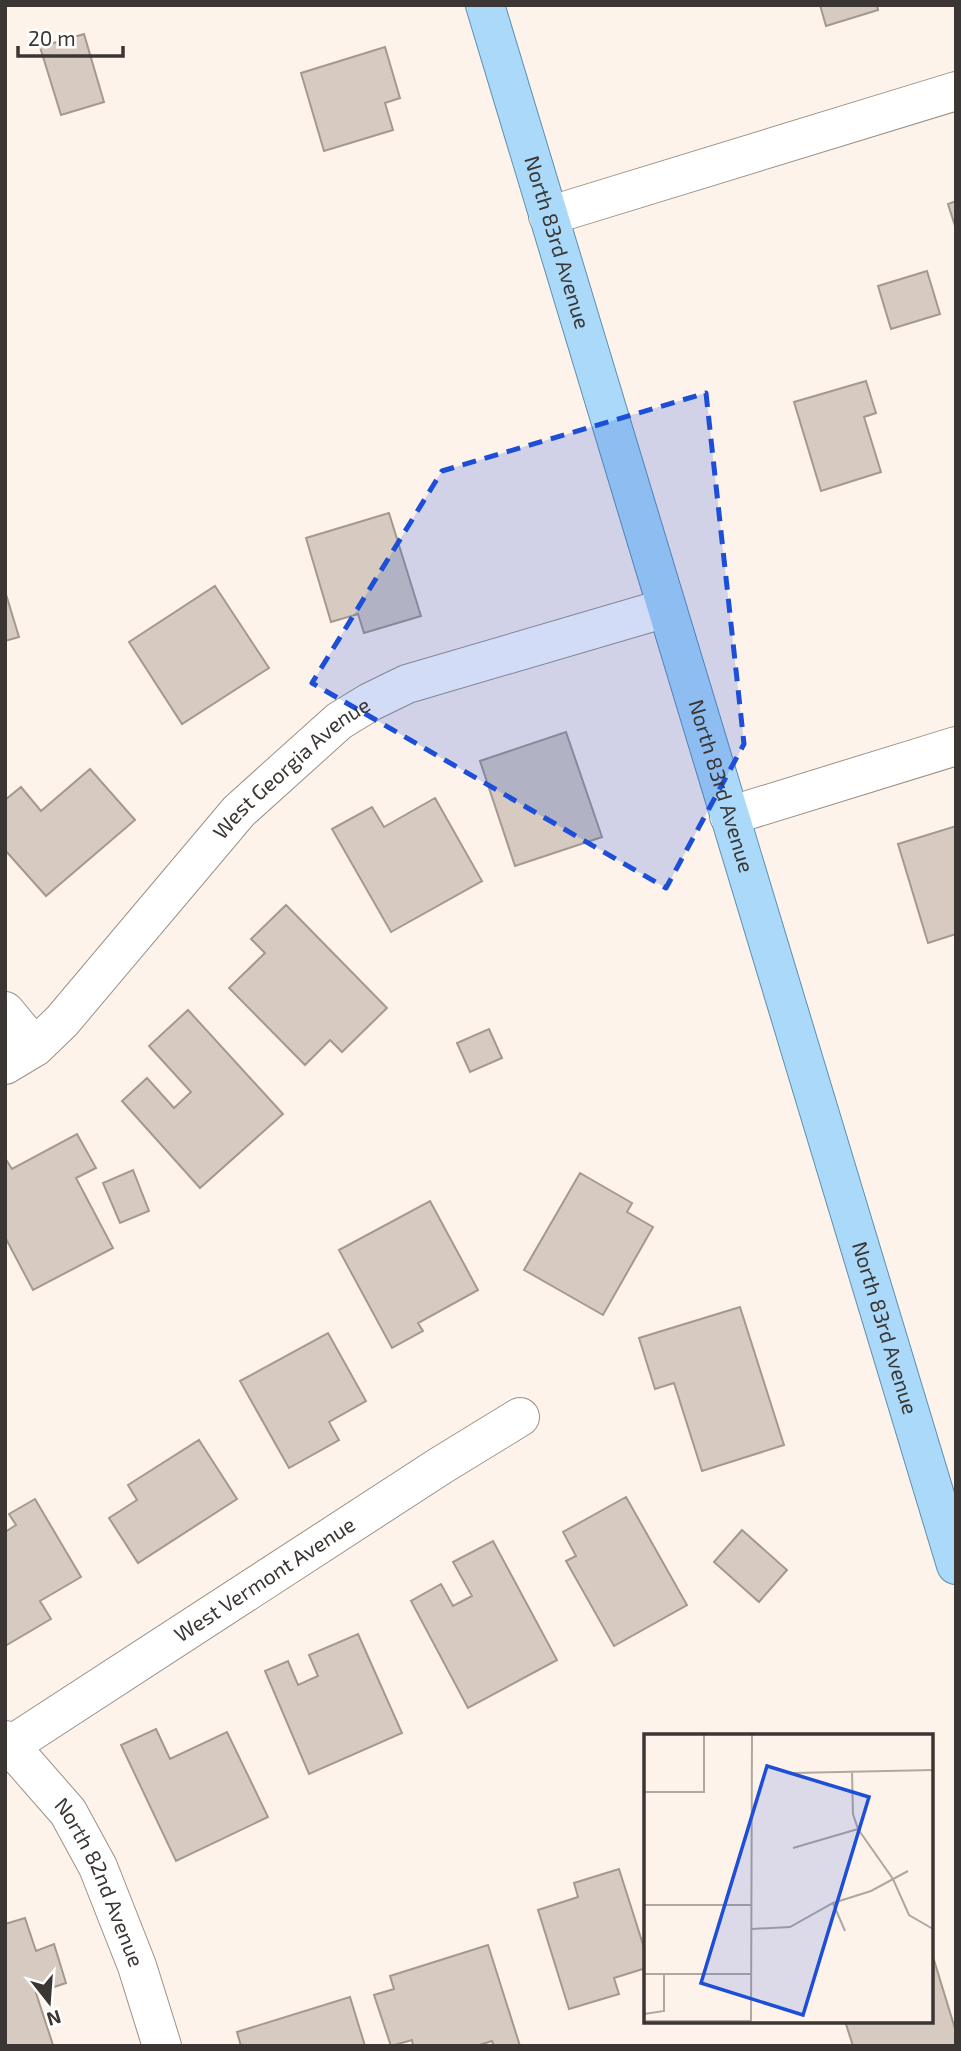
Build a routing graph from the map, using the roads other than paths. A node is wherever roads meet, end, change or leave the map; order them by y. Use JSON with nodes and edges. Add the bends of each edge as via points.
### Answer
{"nodes":[{"id":1,"x":485,"y":5,"type":"edge"},
{"id":2,"x":956,"y":91,"type":"edge"},
{"id":3,"x":548,"y":216,"type":"junction"},
{"id":4,"x":666,"y":608,"type":"junction"},
{"id":5,"x":956,"y":746,"type":"edge"},
{"id":6,"x":729,"y":816,"type":"junction"},
{"id":7,"x":5,"y":1011,"type":"edge"},
{"id":8,"x":20,"y":1056,"type":"edge"},
{"id":9,"x":520,"y":1417,"type":"dead end"},
{"id":10,"x":956,"y":1566,"type":"edge"},
{"id":11,"x":8,"y":1742,"type":"edge"},
{"id":12,"x":162,"y":2046,"type":"edge"}],
"edges":[{"from":1,"to":3,"type":"main road","name":"North 83rd Avenue"},
{"from":2,"to":3,"type":"street"},
{"from":3,"to":4,"type":"main road","name":"North 83rd Avenue"},
{"from":4,"to":6,"type":"main road","name":"North 83rd Avenue"},
{"from":4,"to":8,"type":"street","name":"West Georgia Avenue","via":[[407,684],[339,721],[239,811],[62,1021]]},
{"from":5,"to":6,"type":"street"},
{"from":6,"to":10,"type":"main road","name":"North 83rd Avenue"},
{"from":7,"to":8,"type":"street"},
{"from":9,"to":11,"type":"street","name":"West Vermont Avenue"},
{"from":11,"to":12,"type":"street","name":"North 82nd Avenue","via":[[68,1812],[98,1867]]}]}
